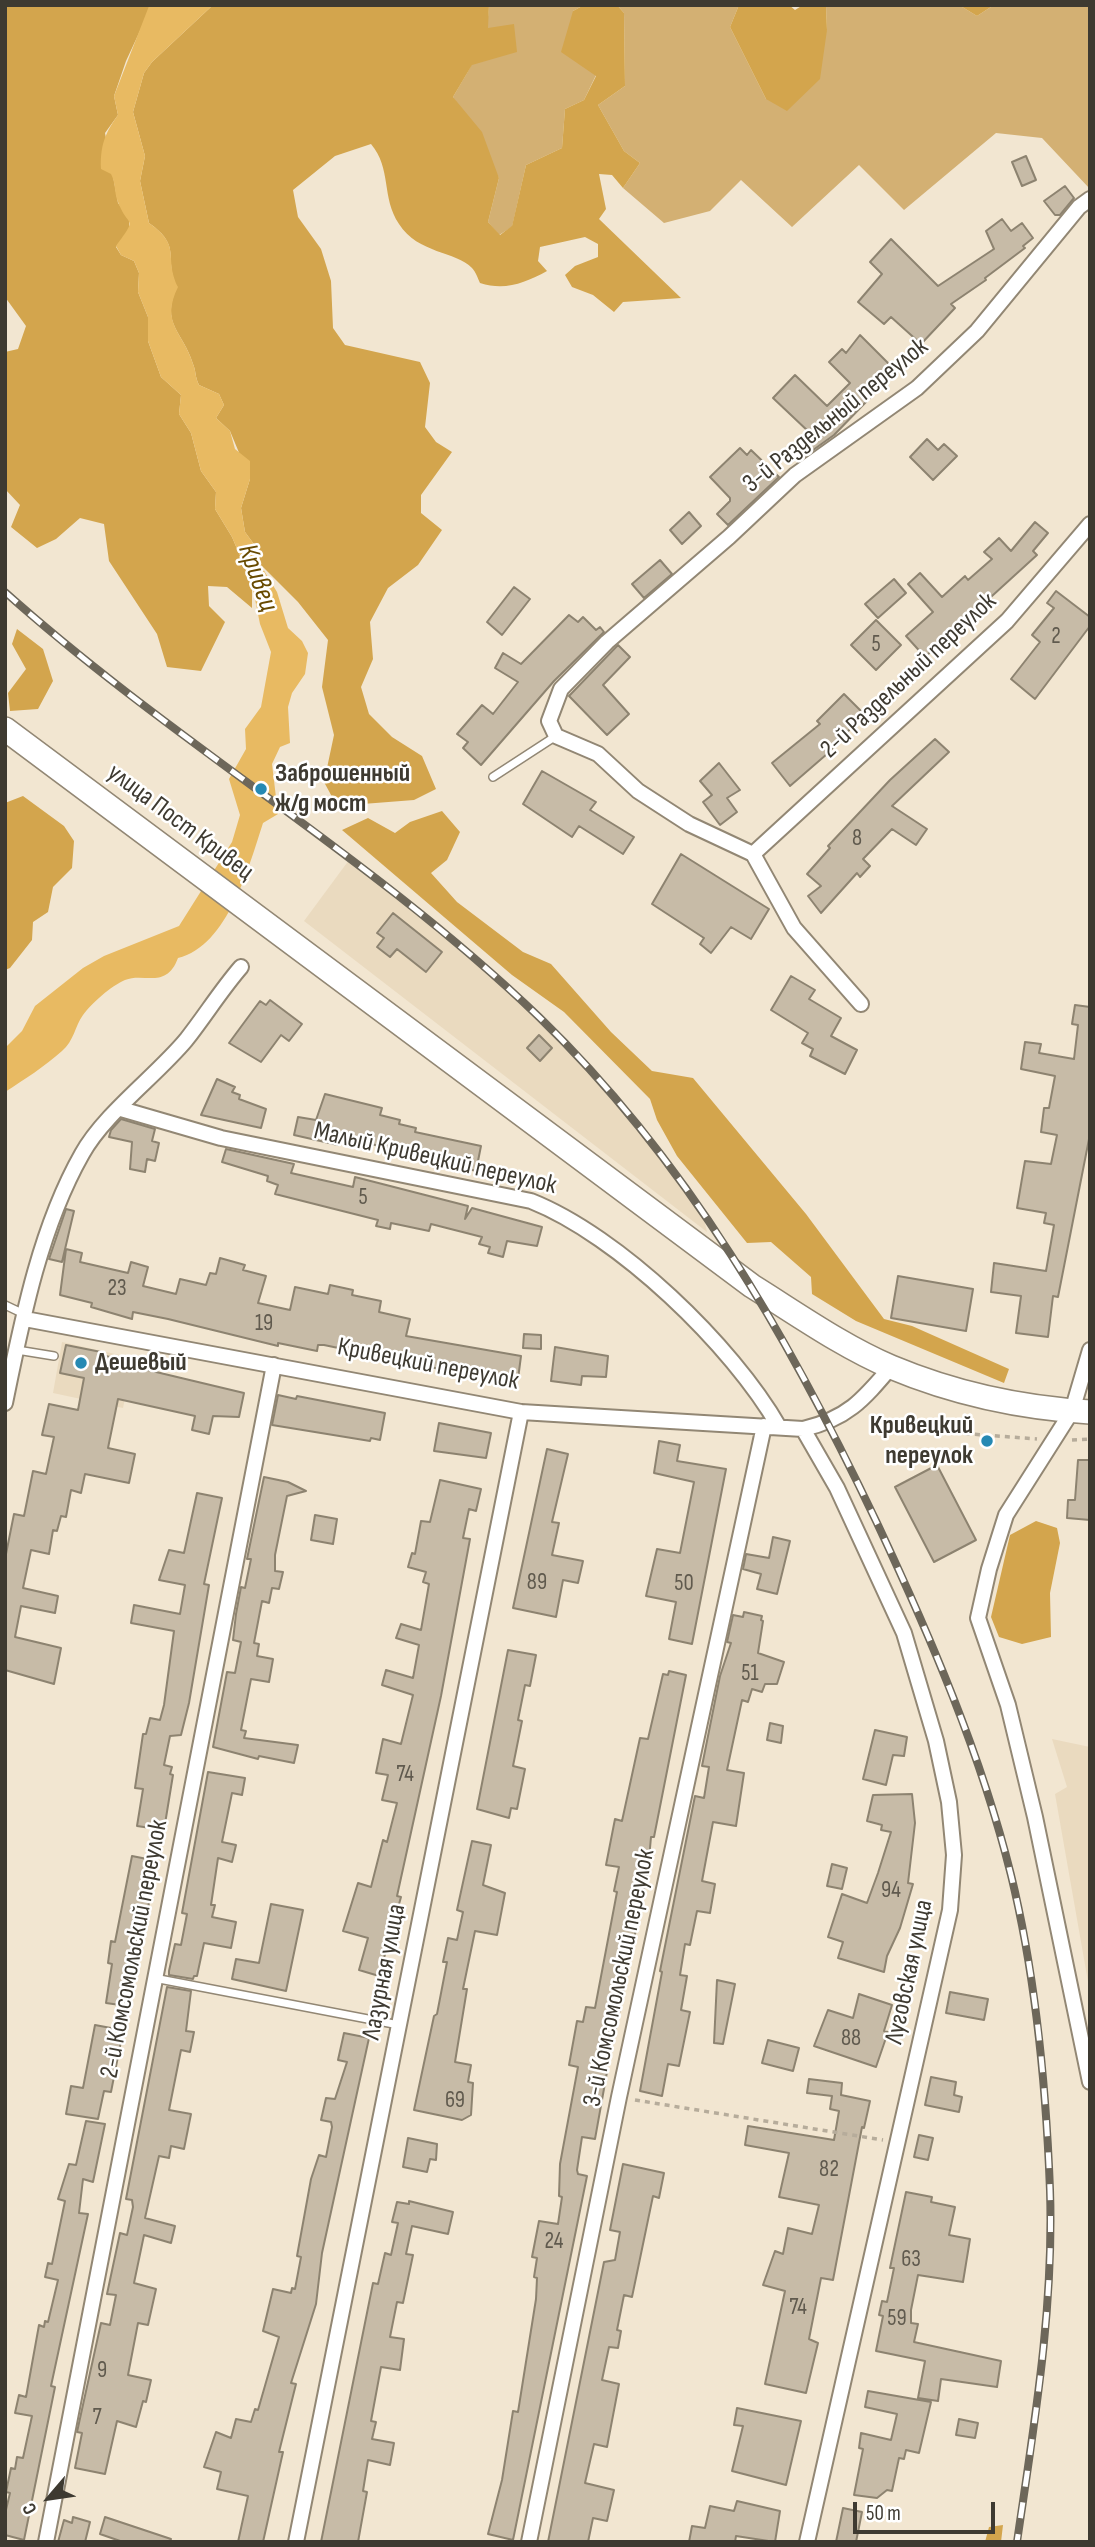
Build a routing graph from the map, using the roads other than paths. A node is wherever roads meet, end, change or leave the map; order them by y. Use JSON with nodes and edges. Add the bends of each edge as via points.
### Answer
{"nodes":[{"id":1,"x":1090,"y":199,"type":"edge"},
{"id":2,"x":1089,"y":525,"type":"edge"},
{"id":3,"x":14,"y":735,"type":"edge"},
{"id":4,"x":556,"y":736,"type":"junction"},
{"id":5,"x":493,"y":777,"type":"dead end"},
{"id":6,"x":753,"y":853,"type":"junction"},
{"id":7,"x":241,"y":967,"type":"dead end"},
{"id":8,"x":861,"y":1004,"type":"dead end"},
{"id":9,"x":121,"y":1109,"type":"junction"},
{"id":10,"x":5,"y":1305,"type":"edge"},
{"id":11,"x":25,"y":1317,"type":"junction"},
{"id":12,"x":17,"y":1350,"type":"junction"},
{"id":13,"x":1090,"y":1350,"type":"edge"},
{"id":14,"x":54,"y":1356,"type":"dead end"},
{"id":15,"x":274,"y":1365,"type":"junction"},
{"id":16,"x":891,"y":1367,"type":"junction"},
{"id":17,"x":5,"y":1403,"type":"edge"},
{"id":18,"x":1081,"y":1411,"type":"edge"},
{"id":19,"x":521,"y":1412,"type":"junction"},
{"id":20,"x":764,"y":1426,"type":"junction"},
{"id":21,"x":779,"y":1427,"type":"junction"},
{"id":22,"x":803,"y":1429,"type":"junction"},
{"id":23,"x":154,"y":1978,"type":"junction"},
{"id":24,"x":400,"y":2025,"type":"junction"},
{"id":25,"x":1090,"y":2082,"type":"edge"},
{"id":26,"x":46,"y":2542,"type":"edge"},
{"id":27,"x":296,"y":2542,"type":"edge"},
{"id":28,"x":529,"y":2542,"type":"edge"},
{"id":29,"x":807,"y":2542,"type":"edge"}],
"edges":[{"from":1,"to":4,"type":"street","name":"3-й Раздельный переулок","via":[[977,331],[917,388],[795,475],[561,688],[550,721]]},
{"from":2,"to":6,"type":"street","name":"2-й Раздельный переулок","via":[[1007,621]]},
{"from":3,"to":16,"type":"main road","name":"улица Пост Кривец","via":[[752,1286]]},
{"from":4,"to":5,"type":"lane"},
{"from":4,"to":6,"type":"street","via":[[598,754],[638,791],[689,824]]},
{"from":6,"to":8,"type":"street","via":[[794,928]]},
{"from":7,"to":9,"type":"street","via":[[186,1039]]},
{"from":9,"to":11,"type":"street","via":[[83,1151],[58,1201]]},
{"from":9,"to":21,"type":"street","name":"Малый Кривецкий переулок","via":[[221,1138],[531,1201],[564,1214],[613,1247],[698,1324],[757,1389]]},
{"from":10,"to":11,"type":"lane"},
{"from":11,"to":12,"type":"street"},
{"from":11,"to":15,"type":"street","name":"Кривецкий переулок"},
{"from":12,"to":14,"type":"lane"},
{"from":12,"to":17,"type":"street"},
{"from":13,"to":18,"type":"street"},
{"from":15,"to":19,"type":"street","name":"Кривецкий переулок"},
{"from":15,"to":23,"type":"street","name":"2-й Комсомольский переулок"},
{"from":16,"to":18,"type":"main road","via":[[985,1397]]},
{"from":16,"to":22,"type":"street","name":"Кривецкий переулок","via":[[846,1414]]},
{"from":18,"to":25,"type":"street","via":[[1006,1515],[978,1618],[1008,1704]]},
{"from":19,"to":20,"type":"street","name":"Кривецкий переулок"},
{"from":19,"to":24,"type":"street","name":"Лазурная улица"},
{"from":20,"to":21,"type":"street","name":"Кривецкий переулок"},
{"from":20,"to":28,"type":"street","name":"3-й Комсомольский переулок"},
{"from":21,"to":22,"type":"street","name":"Кривецкий переулок"},
{"from":22,"to":29,"type":"street","name":"Луговская улица","via":[[837,1488],[904,1633],[936,1741],[954,1855],[950,1910]]},
{"from":23,"to":24,"type":"lane"},
{"from":23,"to":26,"type":"street","name":"2-й Комсомольский переулок"},
{"from":24,"to":27,"type":"street","name":"Лазурная улица"}]}
